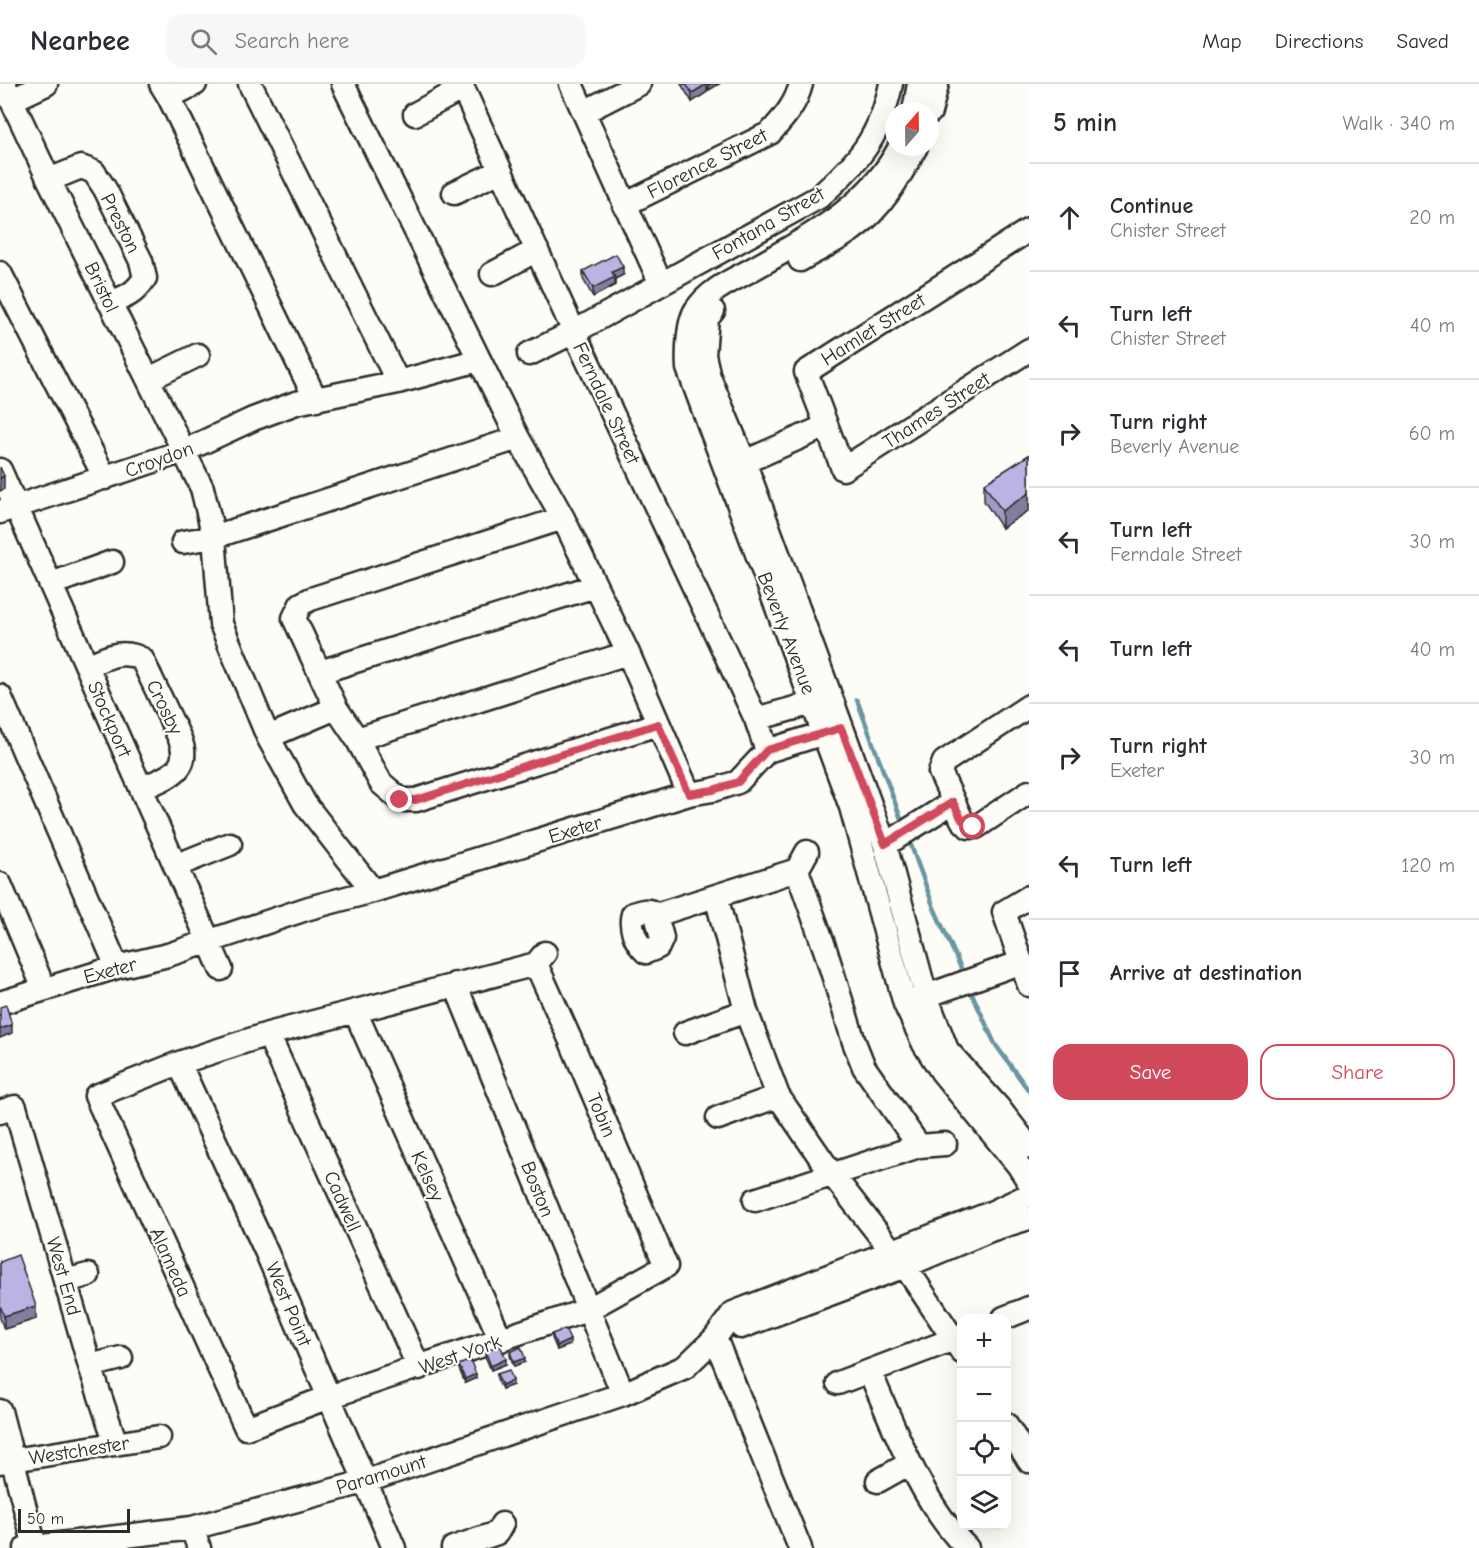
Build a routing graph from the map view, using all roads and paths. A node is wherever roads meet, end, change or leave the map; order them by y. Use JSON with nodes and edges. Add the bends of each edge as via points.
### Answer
{"nodes":[{"id":1,"x":46,"y":84,"type":"edge"},
{"id":2,"x":195,"y":84,"type":"edge"},
{"id":3,"x":250,"y":84,"type":"edge"},
{"id":4,"x":343,"y":84,"type":"edge"},
{"id":5,"x":571,"y":84,"type":"edge"},
{"id":6,"x":639,"y":84,"type":"edge"},
{"id":7,"x":801,"y":84,"type":"edge"},
{"id":8,"x":891,"y":84,"type":"edge"},
{"id":9,"x":919,"y":84,"type":"edge"},
{"id":10,"x":937,"y":84,"type":"edge"},
{"id":11,"x":462,"y":86,"type":"edge"},
{"id":12,"x":165,"y":90,"type":"edge"},
{"id":13,"x":8,"y":92,"type":"edge"},
{"id":14,"x":916,"y":102,"type":"edge"},
{"id":15,"x":932,"y":102,"type":"edge"},
{"id":16,"x":584,"y":112,"type":"junction"},
{"id":17,"x":415,"y":114,"type":"dead end"},
{"id":18,"x":895,"y":156,"type":"edge"},
{"id":19,"x":911,"y":156,"type":"edge"},
{"id":20,"x":500,"y":171,"type":"junction"},
{"id":21,"x":49,"y":180,"type":"junction"},
{"id":22,"x":454,"y":193,"type":"dead end"},
{"id":23,"x":624,"y":205,"type":"junction"},
{"id":24,"x":1029,"y":230,"type":"edge"},
{"id":25,"x":537,"y":250,"type":"junction"},
{"id":26,"x":0,"y":273,"type":"edge"},
{"id":27,"x":492,"y":274,"type":"dead end"},
{"id":28,"x":661,"y":284,"type":"junction"},
{"id":29,"x":109,"y":302,"type":"junction"},
{"id":30,"x":574,"y":332,"type":"junction"},
{"id":31,"x":1029,"y":350,"type":"edge"},
{"id":32,"x":529,"y":354,"type":"dead end"},
{"id":33,"x":198,"y":355,"type":"dead end"},
{"id":34,"x":479,"y":360,"type":"junction"},
{"id":35,"x":148,"y":379,"type":"junction"},
{"id":36,"x":398,"y":382,"type":"junction"},
{"id":37,"x":316,"y":399,"type":"junction"},
{"id":38,"x":826,"y":426,"type":"junction"},
{"id":39,"x":518,"y":438,"type":"junction"},
{"id":40,"x":184,"y":452,"type":"junction"},
{"id":41,"x":735,"y":465,"type":"junction"},
{"id":42,"x":843,"y":469,"type":"joint"},
{"id":43,"x":0,"y":470,"type":"edge"},
{"id":44,"x":105,"y":478,"type":"junction"},
{"id":45,"x":9,"y":510,"type":"edge"},
{"id":46,"x":563,"y":518,"type":"junction"},
{"id":47,"x":214,"y":537,"type":"junction"},
{"id":48,"x":183,"y":542,"type":"dead end"},
{"id":49,"x":112,"y":562,"type":"dead end"},
{"id":50,"x":51,"y":584,"type":"junction"},
{"id":51,"x":595,"y":586,"type":"junction"},
{"id":52,"x":628,"y":653,"type":"junction"},
{"id":53,"x":87,"y":666,"type":"junction"},
{"id":54,"x":320,"y":672,"type":"junction"},
{"id":55,"x":0,"y":696,"type":"edge"},
{"id":56,"x":822,"y":701,"type":"junction"},
{"id":57,"x":1029,"y":706,"type":"edge"},
{"id":58,"x":336,"y":708,"type":"junction"},
{"id":59,"x":756,"y":719,"type":"junction"},
{"id":60,"x":658,"y":724,"type":"junction"},
{"id":61,"x":832,"y":730,"type":"junction"},
{"id":62,"x":268,"y":737,"type":"junction"},
{"id":63,"x":357,"y":739,"type":"junction"},
{"id":64,"x":767,"y":750,"type":"junction"},
{"id":65,"x":141,"y":789,"type":"junction"},
{"id":66,"x":1029,"y":792,"type":"edge"},
{"id":67,"x":689,"y":794,"type":"junction"},
{"id":68,"x":953,"y":802,"type":"junction"},
{"id":69,"x":891,"y":841,"type":"junction"},
{"id":70,"x":230,"y":844,"type":"dead end"},
{"id":71,"x":175,"y":866,"type":"junction"},
{"id":72,"x":0,"y":884,"type":"edge"},
{"id":73,"x":373,"y":891,"type":"junction"},
{"id":74,"x":716,"y":896,"type":"junction"},
{"id":75,"x":1029,"y":897,"type":"edge"},
{"id":76,"x":656,"y":915,"type":"dead end"},
{"id":77,"x":207,"y":942,"type":"junction"},
{"id":78,"x":1022,"y":962,"type":"junction"},
{"id":79,"x":117,"y":967,"type":"junction"},
{"id":80,"x":220,"y":969,"type":"dead end"},
{"id":81,"x":455,"y":984,"type":"junction"},
{"id":82,"x":1029,"y":985,"type":"edge"},
{"id":83,"x":44,"y":989,"type":"junction"},
{"id":84,"x":916,"y":1000,"type":"junction"},
{"id":85,"x":0,"y":1003,"type":"edge"},
{"id":86,"x":355,"y":1011,"type":"junction"},
{"id":87,"x":746,"y":1011,"type":"junction"},
{"id":88,"x":685,"y":1033,"type":"dead end"},
{"id":89,"x":268,"y":1034,"type":"junction"},
{"id":90,"x":179,"y":1063,"type":"junction"},
{"id":91,"x":778,"y":1096,"type":"junction"},
{"id":92,"x":8,"y":1110,"type":"edge"},
{"id":93,"x":718,"y":1118,"type":"dead end"},
{"id":94,"x":1027,"y":1141,"type":"edge"},
{"id":95,"x":945,"y":1144,"type":"dead end"},
{"id":96,"x":919,"y":1146,"type":"junction"},
{"id":97,"x":831,"y":1173,"type":"junction"},
{"id":98,"x":1029,"y":1182,"type":"edge"},
{"id":99,"x":1029,"y":1195,"type":"edge"},
{"id":100,"x":755,"y":1200,"type":"dead end"},
{"id":101,"x":1029,"y":1218,"type":"edge"},
{"id":102,"x":898,"y":1258,"type":"junction"},
{"id":103,"x":674,"y":1269,"type":"joint"},
{"id":104,"x":88,"y":1275,"type":"dead end"},
{"id":105,"x":65,"y":1281,"type":"junction"},
{"id":106,"x":1029,"y":1308,"type":"edge"},
{"id":107,"x":587,"y":1310,"type":"junction"},
{"id":108,"x":1011,"y":1315,"type":"edge"},
{"id":109,"x":715,"y":1338,"type":"junction"},
{"id":110,"x":957,"y":1339,"type":"edge"},
{"id":111,"x":501,"y":1341,"type":"junction"},
{"id":112,"x":957,"y":1343,"type":"edge"},
{"id":113,"x":121,"y":1358,"type":"dead end"},
{"id":114,"x":90,"y":1366,"type":"junction"},
{"id":115,"x":418,"y":1368,"type":"junction"},
{"id":116,"x":870,"y":1372,"type":"junction"},
{"id":117,"x":838,"y":1383,"type":"dead end"},
{"id":118,"x":623,"y":1394,"type":"junction"},
{"id":119,"x":329,"y":1397,"type":"junction"},
{"id":120,"x":0,"y":1411,"type":"edge"},
{"id":121,"x":246,"y":1428,"type":"joint"},
{"id":122,"x":1011,"y":1432,"type":"edge"},
{"id":123,"x":159,"y":1437,"type":"dead end"},
{"id":124,"x":116,"y":1444,"type":"junction"},
{"id":125,"x":6,"y":1461,"type":"edge"},
{"id":126,"x":1029,"y":1461,"type":"edge"},
{"id":127,"x":910,"y":1463,"type":"junction"},
{"id":128,"x":878,"y":1481,"type":"dead end"},
{"id":129,"x":364,"y":1482,"type":"junction"},
{"id":130,"x":501,"y":1535,"type":"edge"},
{"id":131,"x":196,"y":1538,"type":"edge"},
{"id":132,"x":954,"y":1544,"type":"edge"},
{"id":133,"x":30,"y":1547,"type":"edge"},
{"id":134,"x":394,"y":1548,"type":"edge"},
{"id":135,"x":453,"y":1548,"type":"edge"},
{"id":136,"x":800,"y":1548,"type":"edge"}],
"edges":[{"from":1,"to":13,"type":"street"},
{"from":2,"to":12,"type":"street"},
{"from":3,"to":36,"type":"street"},
{"from":4,"to":34,"type":"street"},
{"from":5,"to":16,"type":"street"},
{"from":6,"to":16,"type":"street"},
{"from":7,"to":23,"type":"street","name":"Florence Street","via":[[786,117],[770,133]]},
{"from":8,"to":28,"type":"street","name":"Fontana Street","via":[[882,118],[867,148],[819,197]]},
{"from":9,"to":14,"type":"street"},
{"from":10,"to":15,"type":"street"},
{"from":11,"to":17,"type":"street"},
{"from":11,"to":20,"type":"street","name":"Ferndale Street"},
{"from":12,"to":37,"type":"street"},
{"from":13,"to":21,"type":"street","name":"Bristol"},
{"from":16,"to":23,"type":"street"},
{"from":18,"to":41,"type":"street","name":"Beverly Avenue","via":[[851,207],[814,234],[716,289],[694,312],[687,343],[688,368]]},
{"from":19,"to":41,"type":"street","name":"Beverly Avenue","via":[[872,213],[853,230],[727,299],[707,318],[704,355]]},
{"from":20,"to":22,"type":"street"},
{"from":20,"to":25,"type":"street","name":"Ferndale Street"},
{"from":21,"to":29,"type":"street","name":"Bristol"},
{"from":21,"to":29,"type":"street","name":"Preston","via":[[81,167],[93,172],[141,261],[145,278],[136,290]]},
{"from":23,"to":28,"type":"street"},
{"from":24,"to":38,"type":"street","name":"Hamlet Street","via":[[806,372]]},
{"from":25,"to":27,"type":"street"},
{"from":25,"to":30,"type":"street","name":"Ferndale Street"},
{"from":26,"to":44,"type":"street"},
{"from":28,"to":30,"type":"street","name":"Fontana Street"},
{"from":29,"to":35,"type":"street","name":"Bristol"},
{"from":30,"to":32,"type":"street","name":"Fontana Street"},
{"from":30,"to":59,"type":"street","name":"Ferndale Street"},
{"from":31,"to":42,"type":"street","name":"Thames Street"},
{"from":33,"to":35,"type":"street"},
{"from":34,"to":36,"type":"street","name":"Croydon"},
{"from":34,"to":39,"type":"street"},
{"from":35,"to":40,"type":"street","name":"Bristol"},
{"from":36,"to":37,"type":"street","name":"Croydon"},
{"from":37,"to":40,"type":"street","name":"Croydon","via":[[279,408]]},
{"from":38,"to":41,"type":"street"},
{"from":38,"to":42,"type":"street","name":"Hamlet Street"},
{"from":39,"to":46,"type":"street"},
{"from":39,"to":47,"type":"street"},
{"from":40,"to":44,"type":"street","name":"Croydon"},
{"from":40,"to":47,"type":"street","name":"Bristol","via":[[202,488]]},
{"from":41,"to":56,"type":"street","name":"Beverly Avenue"},
{"from":43,"to":45,"type":"street","name":"Stockport"},
{"from":44,"to":45,"type":"street","name":"Croydon"},
{"from":45,"to":50,"type":"street","name":"Stockport"},
{"from":46,"to":51,"type":"street"},
{"from":46,"to":54,"type":"street","via":[[301,604],[294,618]]},
{"from":47,"to":48,"type":"street"},
{"from":47,"to":62,"type":"street","name":"Bristol","via":[[220,624]]},
{"from":49,"to":50,"type":"street"},
{"from":50,"to":53,"type":"street","name":"Stockport"},
{"from":51,"to":52,"type":"street"},
{"from":51,"to":54,"type":"street"},
{"from":52,"to":60,"type":"street"},
{"from":52,"to":63,"type":"street"},
{"from":53,"to":65,"type":"street","name":"Stockport"},
{"from":53,"to":65,"type":"street","name":"Crosby","via":[[120,653],[142,659],[180,739],[184,759],[178,770]]},
{"from":54,"to":58,"type":"street"},
{"from":55,"to":79,"type":"street"},
{"from":56,"to":59,"type":"street"},
{"from":56,"to":61,"type":"street","name":"Beverly Avenue"},
{"from":57,"to":68,"type":"street","via":[[944,762],[940,772]]},
{"from":58,"to":62,"type":"street"},
{"from":58,"to":63,"type":"street"},
{"from":59,"to":64,"type":"street","name":"Ferndale Street"},
{"from":60,"to":63,"type":"street","via":[[416,800],[400,800],[381,783]]},
{"from":60,"to":67,"type":"street"},
{"from":61,"to":64,"type":"street"},
{"from":61,"to":69,"type":"street","name":"Beverly Avenue"},
{"from":61,"to":84,"type":"street","name":"Beverly Avenue","via":[[851,807]]},
{"from":62,"to":73,"type":"street","name":"Bristol","via":[[305,804]]},
{"from":64,"to":67,"type":"street","name":"Exeter","via":[[738,782]]},
{"from":65,"to":71,"type":"street","name":"Stockport"},
{"from":66,"to":68,"type":"street","via":[[973,827],[962,820]]},
{"from":67,"to":73,"type":"street","name":"Exeter"},
{"from":68,"to":69,"type":"street"},
{"from":69,"to":84,"type":"street","name":"Beverly Avenue"},
{"from":70,"to":71,"type":"street"},
{"from":71,"to":77,"type":"street","name":"Stockport"},
{"from":72,"to":83,"type":"street"},
{"from":73,"to":77,"type":"street","name":"Exeter"},
{"from":74,"to":76,"type":"street"},
{"from":74,"to":87,"type":"street"},
{"from":74,"to":96,"type":"street","via":[[802,861],[826,952],[864,1067]]},
{"from":75,"to":78,"type":"street","via":[[1002,910]]},
{"from":77,"to":79,"type":"street","name":"Exeter"},
{"from":77,"to":80,"type":"street","name":"Stockport"},
{"from":78,"to":82,"type":"street"},
{"from":78,"to":84,"type":"street"},
{"from":79,"to":83,"type":"street","name":"Exeter"},
{"from":81,"to":86,"type":"street"},
{"from":81,"to":103,"type":"street","name":"Tobin","via":[[541,959],[644,1191]]},
{"from":81,"to":107,"type":"street","name":"Boston"},
{"from":83,"to":85,"type":"street","name":"Exeter"},
{"from":84,"to":94,"type":"street","name":"Beverly Avenue","via":[[947,1050]]},
{"from":84,"to":98,"type":"street","name":"Beverly Avenue","via":[[924,1044]]},
{"from":86,"to":89,"type":"street"},
{"from":86,"to":111,"type":"street","name":"Kelsey"},
{"from":87,"to":88,"type":"street"},
{"from":87,"to":91,"type":"street"},
{"from":89,"to":90,"type":"street"},
{"from":89,"to":115,"type":"street","name":"Cadwell"},
{"from":90,"to":119,"type":"street","name":"West Point"},
{"from":90,"to":121,"type":"street","name":"Alameda","via":[[91,1093]]},
{"from":91,"to":93,"type":"street"},
{"from":91,"to":97,"type":"street"},
{"from":92,"to":105,"type":"street","name":"West End"},
{"from":95,"to":96,"type":"street"},
{"from":96,"to":97,"type":"street"},
{"from":97,"to":100,"type":"street"},
{"from":97,"to":102,"type":"street"},
{"from":99,"to":102,"type":"street"},
{"from":101,"to":102,"type":"street"},
{"from":102,"to":109,"type":"street","name":"Paramount","via":[[733,1313]]},
{"from":102,"to":110,"type":"street"},
{"from":103,"to":107,"type":"street","name":"West York"},
{"from":104,"to":105,"type":"street"},
{"from":105,"to":114,"type":"street","name":"West End"},
{"from":106,"to":108,"type":"street"},
{"from":107,"to":111,"type":"street","name":"West York"},
{"from":107,"to":118,"type":"street","name":"Boston"},
{"from":109,"to":118,"type":"street","name":"Paramount","via":[[684,1367]]},
{"from":109,"to":136,"type":"street"},
{"from":111,"to":115,"type":"street","name":"West York"},
{"from":112,"to":116,"type":"street"},
{"from":113,"to":114,"type":"street"},
{"from":114,"to":124,"type":"street","name":"West End"},
{"from":115,"to":119,"type":"street","name":"West York"},
{"from":116,"to":117,"type":"street"},
{"from":116,"to":127,"type":"street"},
{"from":118,"to":129,"type":"street","name":"Paramount"},
{"from":119,"to":121,"type":"street","name":"West York"},
{"from":119,"to":129,"type":"street","name":"West Point"},
{"from":120,"to":125,"type":"street"},
{"from":122,"to":126,"type":"street"},
{"from":123,"to":124,"type":"street","name":"Westchester"},
{"from":124,"to":125,"type":"street","name":"Westchester"},
{"from":125,"to":133,"type":"street"},
{"from":127,"to":128,"type":"street"},
{"from":127,"to":132,"type":"street"},
{"from":129,"to":131,"type":"street","name":"Paramount"},
{"from":129,"to":134,"type":"street","name":"West Point"},
{"from":130,"to":135,"type":"street"},
{"from":131,"to":133,"type":"street","name":"Paramount"}]}
